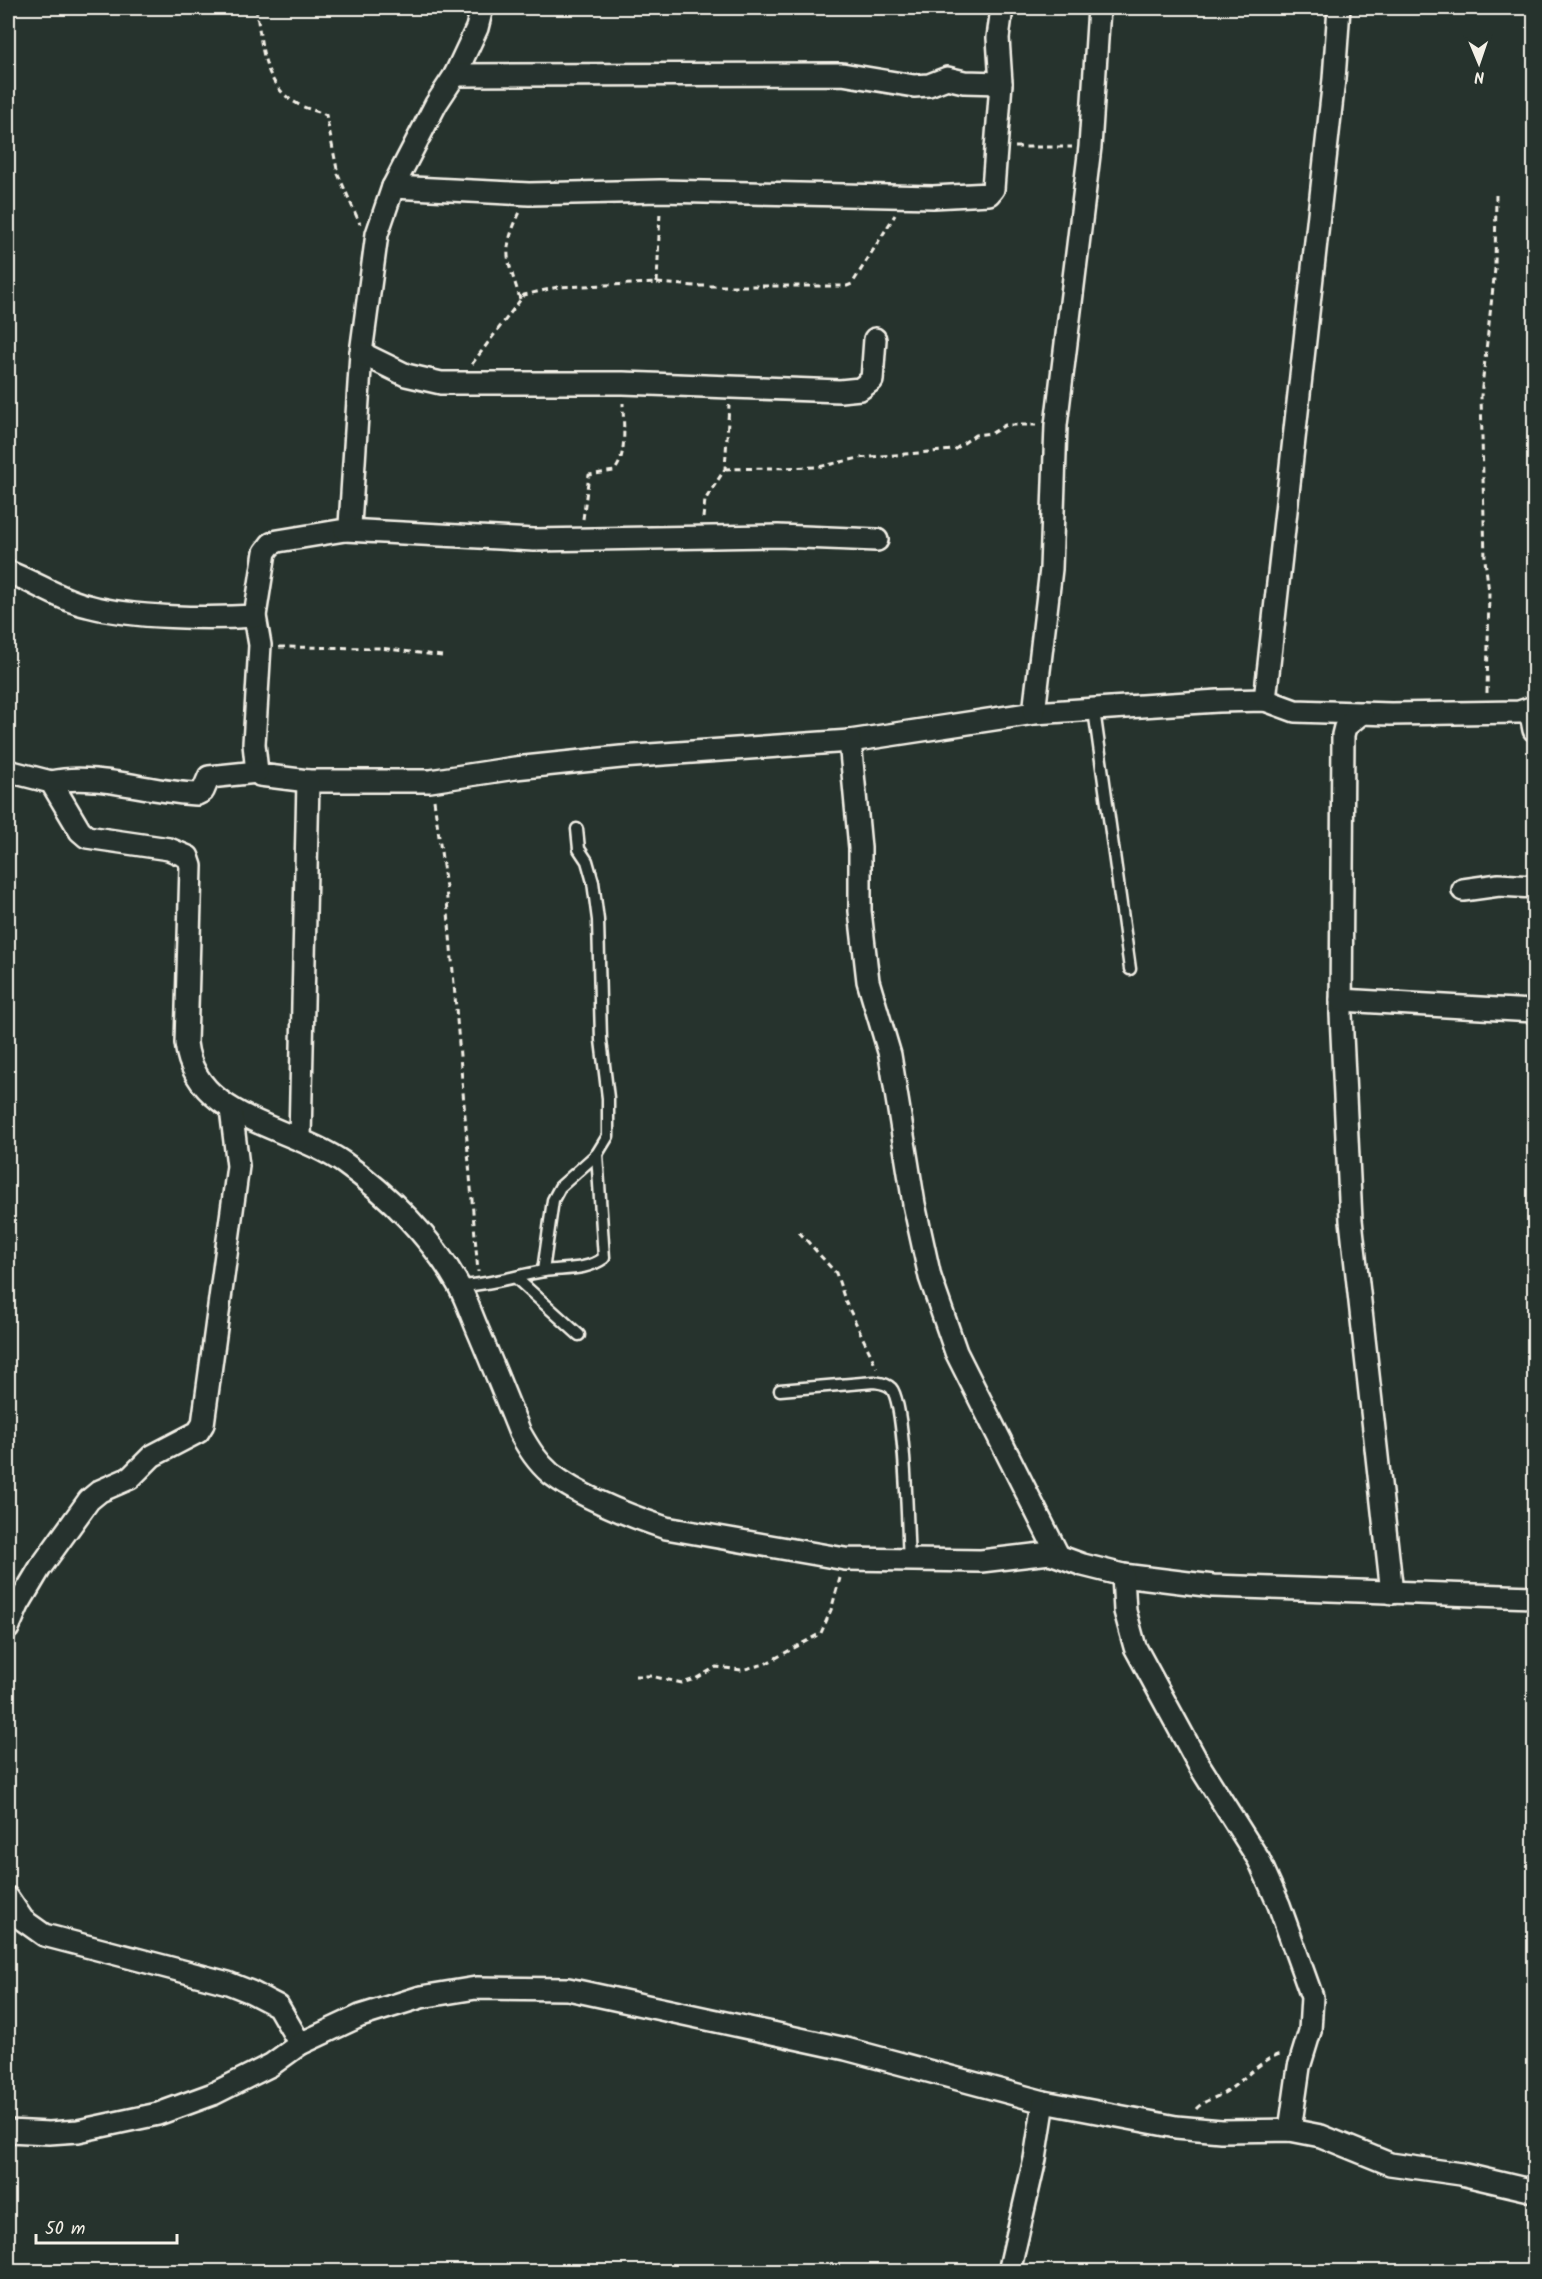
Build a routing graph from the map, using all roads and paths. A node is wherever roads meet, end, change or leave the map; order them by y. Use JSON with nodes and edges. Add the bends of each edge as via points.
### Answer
{"nodes":[{"id":1,"x":256,"y":8,"type":"edge"},
{"id":2,"x":482,"y":8,"type":"edge"},
{"id":3,"x":1002,"y":8,"type":"edge"},
{"id":4,"x":1099,"y":8,"type":"edge"},
{"id":5,"x":1339,"y":8,"type":"edge"},
{"id":6,"x":455,"y":75,"type":"junction"},
{"id":7,"x":1001,"y":82,"type":"junction"},
{"id":8,"x":996,"y":146,"type":"junction"},
{"id":9,"x":1090,"y":147,"type":"junction"},
{"id":10,"x":393,"y":187,"type":"junction"},
{"id":11,"x":660,"y":191,"type":"junction"},
{"id":12,"x":529,"y":194,"type":"junction"},
{"id":13,"x":909,"y":195,"type":"junction"},
{"id":14,"x":1496,"y":195,"type":"dead end"},
{"id":15,"x":361,"y":226,"type":"dead end"},
{"id":16,"x":657,"y":283,"type":"junction"},
{"id":17,"x":520,"y":299,"type":"junction"},
{"id":18,"x":875,"y":339,"type":"dead end"},
{"id":19,"x":361,"y":353,"type":"junction"},
{"id":20,"x":458,"y":382,"type":"junction"},
{"id":21,"x":623,"y":383,"type":"junction"},
{"id":22,"x":729,"y":388,"type":"junction"},
{"id":23,"x":1056,"y":425,"type":"junction"},
{"id":24,"x":725,"y":469,"type":"junction"},
{"id":25,"x":345,"y":530,"type":"junction"},
{"id":26,"x":690,"y":538,"type":"junction"},
{"id":27,"x":877,"y":540,"type":"dead end"},
{"id":28,"x":581,"y":541,"type":"junction"},
{"id":29,"x":8,"y":572,"type":"edge"},
{"id":30,"x":255,"y":616,"type":"junction"},
{"id":31,"x":260,"y":645,"type":"junction"},
{"id":32,"x":442,"y":656,"type":"dead end"},
{"id":33,"x":1265,"y":700,"type":"junction"},
{"id":34,"x":1532,"y":708,"type":"edge"},
{"id":35,"x":1094,"y":710,"type":"junction"},
{"id":36,"x":1035,"y":713,"type":"junction"},
{"id":37,"x":1362,"y":713,"type":"junction"},
{"id":38,"x":1486,"y":713,"type":"junction"},
{"id":39,"x":1534,"y":730,"type":"edge"},
{"id":40,"x":850,"y":741,"type":"junction"},
{"id":41,"x":8,"y":771,"type":"edge"},
{"id":42,"x":257,"y":772,"type":"junction"},
{"id":43,"x":308,"y":781,"type":"junction"},
{"id":44,"x":430,"y":781,"type":"junction"},
{"id":45,"x":51,"y":782,"type":"junction"},
{"id":46,"x":577,"y":829,"type":"dead end"},
{"id":47,"x":1534,"y":887,"type":"edge"},
{"id":48,"x":1463,"y":890,"type":"dead end"},
{"id":49,"x":1130,"y":969,"type":"dead end"},
{"id":50,"x":1341,"y":1000,"type":"junction"},
{"id":51,"x":1534,"y":1011,"type":"edge"},
{"id":52,"x":231,"y":1108,"type":"junction"},
{"id":53,"x":300,"y":1138,"type":"junction"},
{"id":54,"x":597,"y":1154,"type":"junction"},
{"id":55,"x":799,"y":1232,"type":"dead end"},
{"id":56,"x":543,"y":1271,"type":"junction"},
{"id":57,"x":516,"y":1278,"type":"junction"},
{"id":58,"x":469,"y":1286,"type":"junction"},
{"id":59,"x":579,"y":1335,"type":"dead end"},
{"id":60,"x":884,"y":1383,"type":"junction"},
{"id":61,"x":780,"y":1390,"type":"dead end"},
{"id":62,"x":1057,"y":1553,"type":"junction"},
{"id":63,"x":845,"y":1559,"type":"junction"},
{"id":64,"x":909,"y":1560,"type":"junction"},
{"id":65,"x":1123,"y":1575,"type":"junction"},
{"id":66,"x":1392,"y":1593,"type":"junction"},
{"id":67,"x":1534,"y":1597,"type":"edge"},
{"id":68,"x":8,"y":1628,"type":"edge"},
{"id":69,"x":635,"y":1676,"type":"dead end"},
{"id":70,"x":8,"y":1899,"type":"edge"},
{"id":71,"x":300,"y":2044,"type":"junction"},
{"id":72,"x":1305,"y":2048,"type":"junction"},
{"id":73,"x":1044,"y":2102,"type":"junction"},
{"id":74,"x":1181,"y":2128,"type":"junction"},
{"id":75,"x":1290,"y":2130,"type":"junction"},
{"id":76,"x":8,"y":2131,"type":"edge"},
{"id":77,"x":1534,"y":2191,"type":"edge"},
{"id":78,"x":1009,"y":2271,"type":"edge"}],
"edges":[{"from":1,"to":15,"type":"path","via":[[268,74],[278,90],[297,104],[326,115],[338,174]]},
{"from":2,"to":6,"type":"street"},
{"from":3,"to":7,"type":"street","via":[[998,38]]},
{"from":4,"to":9,"type":"street"},
{"from":5,"to":33,"type":"street"},
{"from":6,"to":7,"type":"street","via":[[842,74],[914,86],[951,78]]},
{"from":6,"to":10,"type":"street"},
{"from":7,"to":8,"type":"street"},
{"from":8,"to":9,"type":"path"},
{"from":8,"to":13,"type":"street","via":[[993,189],[989,194]]},
{"from":9,"to":23,"type":"street"},
{"from":10,"to":12,"type":"street"},
{"from":10,"to":19,"type":"street","via":[[372,255]]},
{"from":11,"to":12,"type":"street"},
{"from":11,"to":13,"type":"street"},
{"from":11,"to":16,"type":"path"},
{"from":12,"to":17,"type":"path","via":[[515,223],[507,254]]},
{"from":13,"to":16,"type":"path","via":[[852,284],[847,286]]},
{"from":14,"to":38,"type":"path","via":[[1495,269],[1481,396],[1489,592]]},
{"from":16,"to":17,"type":"path","via":[[558,286]]},
{"from":17,"to":20,"type":"path"},
{"from":18,"to":22,"type":"street","via":[[872,380],[860,389]]},
{"from":19,"to":20,"type":"street","via":[[425,381]]},
{"from":19,"to":25,"type":"street","via":[[352,518]]},
{"from":20,"to":21,"type":"street"},
{"from":21,"to":22,"type":"street"},
{"from":21,"to":28,"type":"path","via":[[618,466],[614,471],[589,475]]},
{"from":22,"to":24,"type":"path"},
{"from":23,"to":24,"type":"path","via":[[1005,425],[992,433],[975,435],[954,450],[860,458],[818,467]]},
{"from":23,"to":36,"type":"street","via":[[1051,569]]},
{"from":24,"to":26,"type":"path","via":[[705,500],[702,531]]},
{"from":25,"to":28,"type":"street"},
{"from":25,"to":30,"type":"street","via":[[271,544],[266,552]]},
{"from":26,"to":27,"type":"street"},
{"from":26,"to":28,"type":"street"},
{"from":29,"to":30,"type":"street","via":[[69,600],[103,609]]},
{"from":30,"to":31,"type":"street"},
{"from":31,"to":32,"type":"path","via":[[381,648]]},
{"from":31,"to":42,"type":"street","via":[[254,744]]},
{"from":33,"to":35,"type":"street"},
{"from":33,"to":37,"type":"street","via":[[1295,711]]},
{"from":34,"to":38,"type":"street"},
{"from":34,"to":39,"type":"street"},
{"from":35,"to":36,"type":"street"},
{"from":35,"to":49,"type":"lane"},
{"from":36,"to":40,"type":"street"},
{"from":37,"to":38,"type":"street"},
{"from":37,"to":50,"type":"street","via":[[1345,727],[1343,735]]},
{"from":40,"to":44,"type":"street","via":[[621,757]]},
{"from":40,"to":62,"type":"street","via":[[868,981],[890,1055],[930,1277],[960,1360]]},
{"from":41,"to":45,"type":"street"},
{"from":42,"to":43,"type":"street","via":[[261,776]]},
{"from":42,"to":45,"type":"street","via":[[209,777],[203,791],[197,794],[91,781]]},
{"from":43,"to":44,"type":"street"},
{"from":43,"to":53,"type":"street"},
{"from":44,"to":58,"type":"path","via":[[446,888]]},
{"from":45,"to":52,"type":"street","via":[[87,837],[169,849],[184,854],[190,861],[185,1011],[188,1060],[208,1093]]},
{"from":46,"to":54,"type":"lane","via":[[579,849],[593,882],[600,952],[608,1136]]},
{"from":47,"to":48,"type":"street","via":[[1499,885]]},
{"from":50,"to":51,"type":"street"},
{"from":50,"to":66,"type":"street","via":[[1351,1220]]},
{"from":52,"to":53,"type":"street"},
{"from":52,"to":68,"type":"street","via":[[238,1166],[202,1424],[198,1432],[152,1456],[130,1478],[89,1500],[40,1568]]},
{"from":53,"to":58,"type":"street","via":[[364,1178]]},
{"from":54,"to":56,"type":"lane","via":[[560,1186],[553,1200]]},
{"from":54,"to":56,"type":"lane","via":[[605,1255],[575,1269]]},
{"from":55,"to":60,"type":"path","via":[[836,1273]]},
{"from":56,"to":57,"type":"lane"},
{"from":57,"to":58,"type":"lane"},
{"from":57,"to":59,"type":"lane"},
{"from":58,"to":63,"type":"street","via":[[520,1433],[532,1454],[551,1474],[666,1528]]},
{"from":60,"to":61,"type":"lane"},
{"from":60,"to":64,"type":"lane","via":[[897,1399]]},
{"from":62,"to":64,"type":"street","via":[[981,1561]]},
{"from":62,"to":65,"type":"street","via":[[1083,1565]]},
{"from":63,"to":64,"type":"street"},
{"from":63,"to":69,"type":"path","via":[[831,1610],[820,1633],[765,1664],[741,1670],[716,1667],[695,1680],[681,1683]]},
{"from":65,"to":66,"type":"street","via":[[1213,1586]]},
{"from":65,"to":72,"type":"street","via":[[1125,1611],[1136,1647],[1199,1765],[1259,1860],[1279,1905],[1312,1996]]},
{"from":66,"to":67,"type":"street"},
{"from":70,"to":71,"type":"street","via":[[23,1920],[44,1935],[228,1983],[270,2000],[278,2006]]},
{"from":71,"to":73,"type":"street","via":[[360,2016],[421,1997],[476,1989],[568,1989],[846,2049]]},
{"from":71,"to":76,"type":"street","via":[[271,2065],[213,2094],[158,2114],[78,2131]]},
{"from":72,"to":74,"type":"path","via":[[1268,2059],[1224,2093],[1198,2106]]},
{"from":72,"to":75,"type":"street"},
{"from":73,"to":74,"type":"street"},
{"from":73,"to":78,"type":"street"},
{"from":74,"to":75,"type":"street"},
{"from":75,"to":77,"type":"street","via":[[1322,2136],[1390,2164],[1461,2174]]}]}
